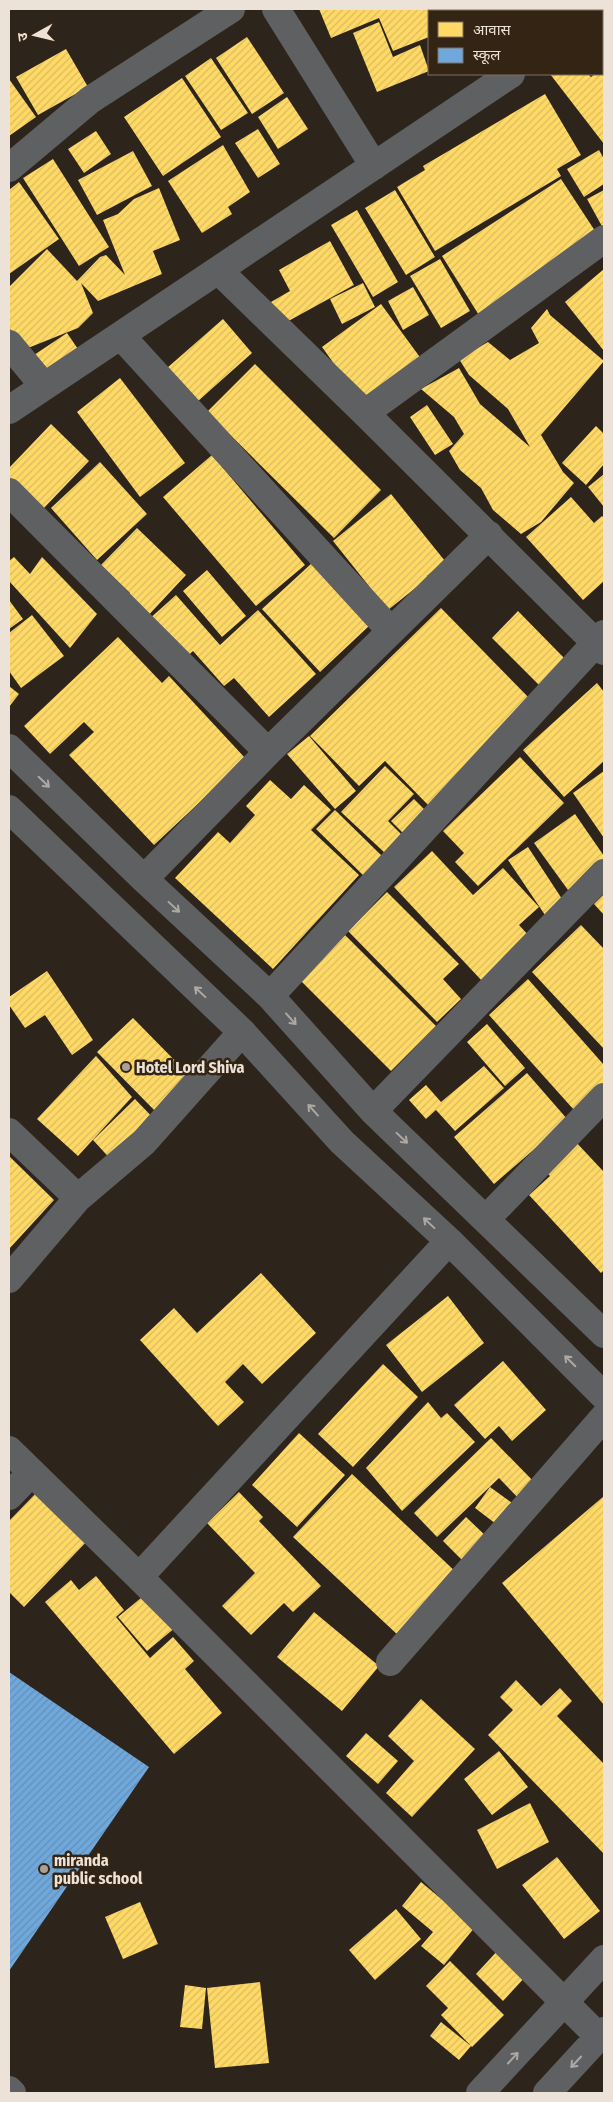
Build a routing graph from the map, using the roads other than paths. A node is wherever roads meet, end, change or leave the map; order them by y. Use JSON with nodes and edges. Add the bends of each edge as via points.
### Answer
{"nodes":[{"id":1,"x":231,"y":9,"type":"edge"},
{"id":2,"x":276,"y":9,"type":"edge"},
{"id":3,"x":510,"y":75,"type":"edge"},
{"id":4,"x":374,"y":166,"type":"junction"},
{"id":5,"x":9,"y":168,"type":"edge"},
{"id":6,"x":604,"y":239,"type":"edge"},
{"id":7,"x":219,"y":271,"type":"junction"},
{"id":8,"x":121,"y":336,"type":"junction"},
{"id":9,"x":9,"y":344,"type":"edge"},
{"id":10,"x":43,"y":385,"type":"junction"},
{"id":11,"x":9,"y":410,"type":"edge"},
{"id":12,"x":366,"y":413,"type":"junction"},
{"id":13,"x":9,"y":492,"type":"edge"},
{"id":14,"x":489,"y":535,"type":"junction"},
{"id":15,"x":391,"y":631,"type":"junction"},
{"id":16,"x":601,"y":643,"type":"edge"},
{"id":17,"x":9,"y":748,"type":"edge"},
{"id":18,"x":268,"y":752,"type":"junction"},
{"id":19,"x":9,"y":809,"type":"edge"},
{"id":20,"x":604,"y":873,"type":"edge"},
{"id":21,"x":144,"y":879,"type":"junction"},
{"id":22,"x":270,"y":996,"type":"junction"},
{"id":23,"x":242,"y":1032,"type":"junction"},
{"id":24,"x":604,"y":1097,"type":"edge"},
{"id":25,"x":373,"y":1110,"type":"junction"},
{"id":26,"x":9,"y":1132,"type":"edge"},
{"id":27,"x":78,"y":1198,"type":"junction"},
{"id":28,"x":487,"y":1218,"type":"junction"},
{"id":29,"x":449,"y":1241,"type":"junction"},
{"id":30,"x":9,"y":1279,"type":"edge"},
{"id":31,"x":604,"y":1334,"type":"edge"},
{"id":32,"x":604,"y":1396,"type":"edge"},
{"id":33,"x":604,"y":1417,"type":"edge"},
{"id":34,"x":9,"y":1450,"type":"edge"},
{"id":35,"x":30,"y":1473,"type":"junction"},
{"id":36,"x":9,"y":1496,"type":"edge"},
{"id":37,"x":139,"y":1577,"type":"junction"},
{"id":38,"x":390,"y":1662,"type":"dead end"},
{"id":39,"x":604,"y":1959,"type":"edge"},
{"id":40,"x":564,"y":2003,"type":"junction"},
{"id":41,"x":602,"y":2034,"type":"edge"},
{"id":42,"x":9,"y":2090,"type":"edge"},
{"id":43,"x":12,"y":2093,"type":"edge"},
{"id":44,"x":480,"y":2093,"type":"edge"},
{"id":45,"x":547,"y":2093,"type":"edge"}],
"edges":[{"from":1,"to":5,"type":"street","via":[[90,100]]},
{"from":2,"to":4,"type":"street"},
{"from":3,"to":4,"type":"street"},
{"from":4,"to":7,"type":"street"},
{"from":6,"to":12,"type":"street"},
{"from":7,"to":8,"type":"street"},
{"from":7,"to":12,"type":"street"},
{"from":8,"to":10,"type":"street"},
{"from":8,"to":15,"type":"street"},
{"from":9,"to":10,"type":"street"},
{"from":10,"to":11,"type":"street"},
{"from":12,"to":14,"type":"street"},
{"from":13,"to":18,"type":"street"},
{"from":14,"to":15,"type":"street"},
{"from":14,"to":16,"type":"street"},
{"from":15,"to":18,"type":"street"},
{"from":16,"to":22,"type":"street"},
{"from":17,"to":21,"type":"street","one_way":true},
{"from":18,"to":21,"type":"street"},
{"from":23,"to":19,"type":"street","one_way":true},
{"from":20,"to":25,"type":"street"},
{"from":21,"to":22,"type":"street","one_way":true},
{"from":22,"to":25,"type":"street","one_way":true},
{"from":23,"to":27,"type":"street","via":[[144,1142]]},
{"from":29,"to":23,"type":"street","one_way":true,"via":[[342,1142]]},
{"from":24,"to":28,"type":"street"},
{"from":25,"to":28,"type":"street","one_way":true},
{"from":26,"to":27,"type":"street"},
{"from":27,"to":30,"type":"street"},
{"from":28,"to":31,"type":"street"},
{"from":32,"to":29,"type":"street","one_way":true},
{"from":29,"to":37,"type":"street"},
{"from":33,"to":38,"type":"street"},
{"from":34,"to":35,"type":"street"},
{"from":35,"to":36,"type":"street"},
{"from":35,"to":37,"type":"street"},
{"from":37,"to":40,"type":"street"},
{"from":39,"to":40,"type":"street"},
{"from":40,"to":41,"type":"street"},
{"from":44,"to":40,"type":"street","one_way":true},
{"from":41,"to":45,"type":"street","one_way":true},
{"from":42,"to":43,"type":"street"}]}
